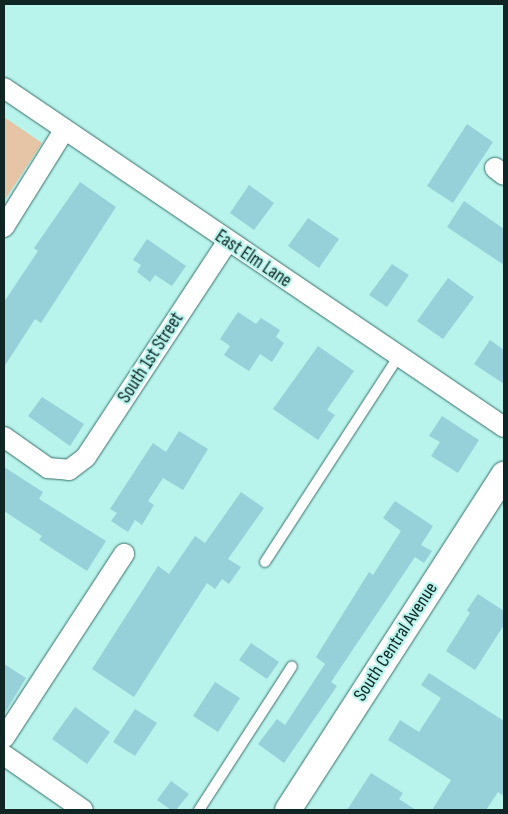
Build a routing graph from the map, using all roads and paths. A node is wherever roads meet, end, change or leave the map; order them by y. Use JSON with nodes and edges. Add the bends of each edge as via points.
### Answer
{"nodes":[{"id":1,"x":4,"y":88,"type":"edge"},
{"id":2,"x":65,"y":129,"type":"junction"},
{"id":3,"x":4,"y":227,"type":"edge"},
{"id":4,"x":227,"y":242,"type":"junction"},
{"id":5,"x":399,"y":356,"type":"junction"},
{"id":6,"x":504,"y":427,"type":"edge"},
{"id":7,"x":4,"y":437,"type":"edge"},
{"id":8,"x":504,"y":474,"type":"edge"},
{"id":9,"x":124,"y":554,"type":"dead end"},
{"id":10,"x":265,"y":562,"type":"dead end"},
{"id":11,"x":292,"y":666,"type":"dead end"},
{"id":12,"x":4,"y":738,"type":"edge"},
{"id":13,"x":4,"y":755,"type":"edge"},
{"id":14,"x":84,"y":810,"type":"edge"},
{"id":15,"x":199,"y":810,"type":"edge"},
{"id":16,"x":288,"y":810,"type":"edge"}],
"edges":[{"from":1,"to":2,"type":"street","name":"East Elm Lane"},
{"from":2,"to":3,"type":"street"},
{"from":2,"to":4,"type":"street","name":"East Elm Lane"},
{"from":4,"to":5,"type":"street","name":"East Elm Lane"},
{"from":4,"to":7,"type":"street","name":"South 1st Street","via":[[86,457],[70,470],[48,468]]},
{"from":5,"to":6,"type":"street","name":"East Elm Lane"},
{"from":5,"to":10,"type":"lane"},
{"from":8,"to":16,"type":"street","name":"South Central Avenue"},
{"from":9,"to":12,"type":"street"},
{"from":11,"to":15,"type":"lane"},
{"from":13,"to":14,"type":"street"}]}
